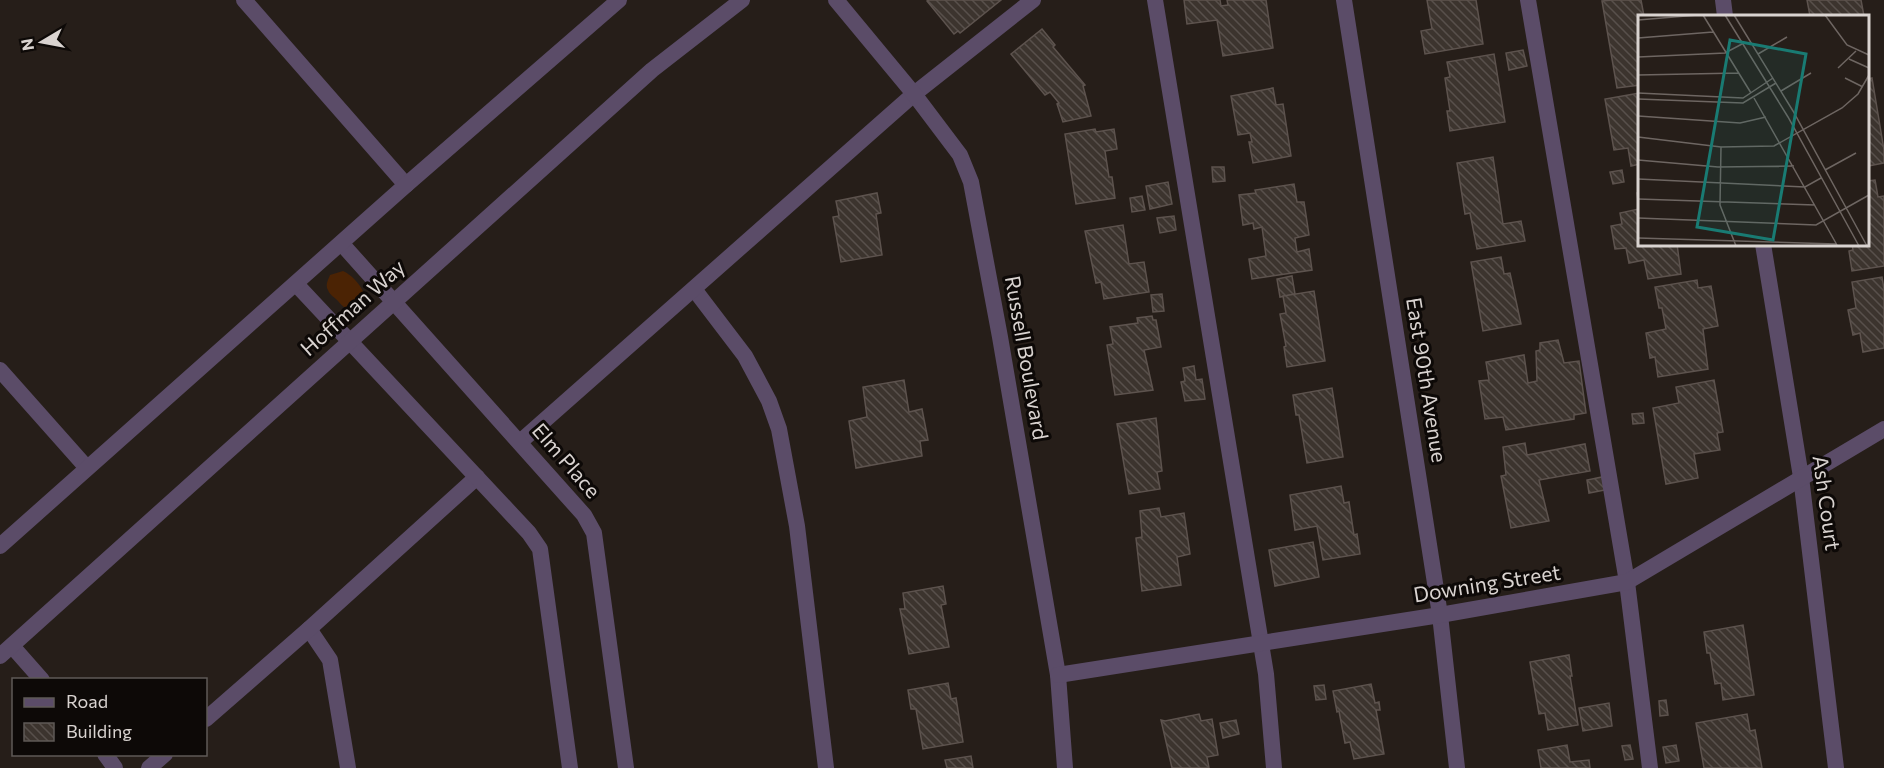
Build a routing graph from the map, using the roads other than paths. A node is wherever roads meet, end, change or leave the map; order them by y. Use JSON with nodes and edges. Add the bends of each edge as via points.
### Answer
{"nodes":[{"id":1,"x":244,"y":0,"type":"edge"},
{"id":2,"x":619,"y":0,"type":"edge"},
{"id":3,"x":742,"y":0,"type":"edge"},
{"id":4,"x":836,"y":0,"type":"edge"},
{"id":5,"x":1033,"y":0,"type":"edge"},
{"id":6,"x":1155,"y":0,"type":"edge"},
{"id":7,"x":1344,"y":0,"type":"edge"},
{"id":8,"x":1528,"y":0,"type":"edge"},
{"id":9,"x":1723,"y":0,"type":"edge"},
{"id":10,"x":1725,"y":15,"type":"edge"},
{"id":11,"x":914,"y":94,"type":"junction"},
{"id":12,"x":406,"y":185,"type":"junction"},
{"id":13,"x":342,"y":244,"type":"junction"},
{"id":14,"x":1763,"y":246,"type":"edge"},
{"id":15,"x":296,"y":284,"type":"junction"},
{"id":16,"x":694,"y":289,"type":"junction"},
{"id":17,"x":394,"y":300,"type":"junction"},
{"id":18,"x":349,"y":341,"type":"junction"},
{"id":19,"x":0,"y":370,"type":"edge"},
{"id":20,"x":1884,"y":429,"type":"edge"},
{"id":21,"x":520,"y":442,"type":"junction"},
{"id":22,"x":87,"y":468,"type":"junction"},
{"id":23,"x":477,"y":477,"type":"junction"},
{"id":24,"x":1801,"y":477,"type":"junction"},
{"id":25,"x":0,"y":546,"type":"edge"},
{"id":26,"x":1627,"y":582,"type":"junction"},
{"id":27,"x":1440,"y":615,"type":"junction"},
{"id":28,"x":309,"y":629,"type":"junction"},
{"id":29,"x":1261,"y":643,"type":"junction"},
{"id":30,"x":6,"y":651,"type":"edge"},
{"id":31,"x":1058,"y":675,"type":"junction"},
{"id":32,"x":40,"y":678,"type":"edge"},
{"id":33,"x":207,"y":718,"type":"edge"},
{"id":34,"x":163,"y":756,"type":"edge"},
{"id":35,"x":149,"y":768,"type":"edge"},
{"id":36,"x":348,"y":768,"type":"edge"},
{"id":37,"x":570,"y":768,"type":"edge"},
{"id":38,"x":626,"y":768,"type":"edge"},
{"id":39,"x":826,"y":768,"type":"edge"},
{"id":40,"x":1065,"y":768,"type":"edge"},
{"id":41,"x":1274,"y":768,"type":"edge"},
{"id":42,"x":1457,"y":768,"type":"edge"},
{"id":43,"x":1650,"y":768,"type":"edge"},
{"id":44,"x":1836,"y":768,"type":"edge"}],
"edges":[{"from":1,"to":12,"type":"street"},
{"from":2,"to":12,"type":"street"},
{"from":3,"to":17,"type":"street","name":"Hoffman Way","via":[[652,70]]},
{"from":4,"to":11,"type":"street","name":"Russell Boulevard"},
{"from":5,"to":11,"type":"street"},
{"from":6,"to":29,"type":"street"},
{"from":7,"to":27,"type":"street","name":"East 90th Avenue"},
{"from":8,"to":26,"type":"street"},
{"from":9,"to":10,"type":"street"},
{"from":11,"to":16,"type":"street"},
{"from":11,"to":31,"type":"street","name":"Russell Boulevard","via":[[960,155],[970,182]]},
{"from":12,"to":13,"type":"street"},
{"from":13,"to":15,"type":"street"},
{"from":13,"to":17,"type":"street","name":"Elm Place"},
{"from":14,"to":24,"type":"street","name":"Ash Court"},
{"from":15,"to":18,"type":"street"},
{"from":15,"to":22,"type":"street"},
{"from":16,"to":21,"type":"street"},
{"from":16,"to":39,"type":"street","via":[[745,356],[770,401],[779,429],[797,526]]},
{"from":17,"to":18,"type":"street","name":"Hoffman Way"},
{"from":17,"to":21,"type":"street","name":"Elm Place"},
{"from":18,"to":23,"type":"street"},
{"from":18,"to":30,"type":"street","name":"Hoffman Way"},
{"from":19,"to":22,"type":"street"},
{"from":20,"to":24,"type":"street","name":"Downing Street"},
{"from":21,"to":38,"type":"street","name":"Elm Place","via":[[584,515],[594,533]]},
{"from":22,"to":25,"type":"street"},
{"from":23,"to":28,"type":"street"},
{"from":23,"to":37,"type":"street","via":[[540,549]]},
{"from":24,"to":26,"type":"street","name":"Downing Street"},
{"from":24,"to":44,"type":"street","name":"Ash Court"},
{"from":26,"to":27,"type":"street","name":"Downing Street"},
{"from":26,"to":43,"type":"street"},
{"from":27,"to":29,"type":"street","name":"Downing Street"},
{"from":27,"to":42,"type":"street","name":"East 90th Avenue"},
{"from":28,"to":33,"type":"street"},
{"from":28,"to":36,"type":"street","via":[[330,660]]},
{"from":29,"to":31,"type":"street","name":"Downing Street"},
{"from":29,"to":41,"type":"street"},
{"from":30,"to":32,"type":"street"},
{"from":31,"to":40,"type":"street","name":"Russell Boulevard"},
{"from":34,"to":35,"type":"street"}]}
